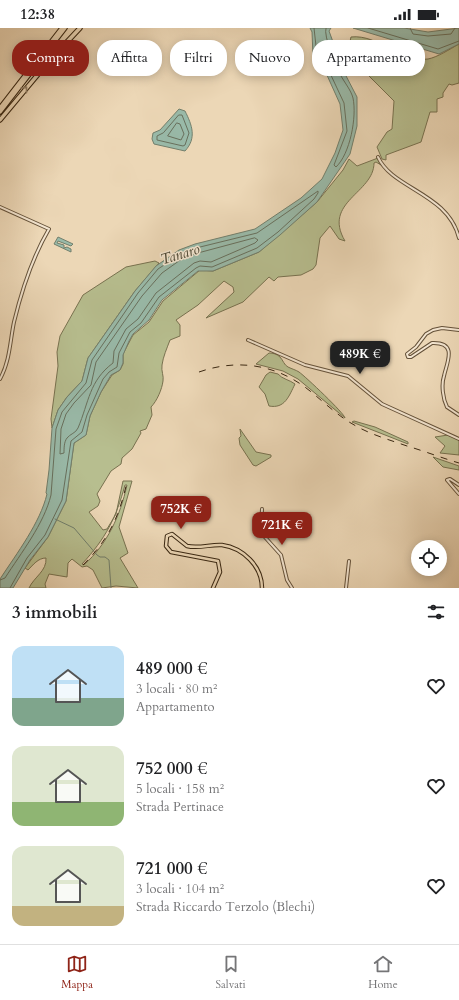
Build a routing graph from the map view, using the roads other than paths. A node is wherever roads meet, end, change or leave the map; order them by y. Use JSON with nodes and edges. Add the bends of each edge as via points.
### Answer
{"nodes":[{"id":1,"x":62,"y":28,"type":"edge"},
{"id":2,"x":65,"y":28,"type":"edge"},
{"id":3,"x":80,"y":28,"type":"edge"},
{"id":4,"x":0,"y":108,"type":"edge"},
{"id":5,"x":0,"y":112,"type":"edge"},
{"id":6,"x":0,"y":120,"type":"edge"},
{"id":7,"x":378,"y":157,"type":"dead end"},
{"id":8,"x":0,"y":207,"type":"edge"},
{"id":9,"x":459,"y":238,"type":"edge"},
{"id":10,"x":459,"y":330,"type":"edge"},
{"id":11,"x":248,"y":340,"type":"dead end"},
{"id":12,"x":0,"y":379,"type":"edge"},
{"id":13,"x":459,"y":415,"type":"edge"},
{"id":14,"x":459,"y":439,"type":"edge"},
{"id":15,"x":459,"y":485,"type":"edge"},
{"id":16,"x":459,"y":494,"type":"edge"},
{"id":17,"x":262,"y":509,"type":"dead end"},
{"id":18,"x":349,"y":561,"type":"dead end"},
{"id":19,"x":213,"y":588,"type":"edge"},
{"id":20,"x":262,"y":588,"type":"edge"},
{"id":21,"x":292,"y":588,"type":"edge"},
{"id":22,"x":346,"y":588,"type":"edge"}],
"edges":[{"from":1,"to":4,"type":"highway"},
{"from":2,"to":5,"type":"highway"},
{"from":6,"to":3,"type":"highway","one_way":true},
{"from":7,"to":9,"type":"street","via":[[384,167],[433,200],[447,215]]},
{"from":8,"to":12,"type":"street","via":[[49,229],[29,268],[6,367]]},
{"from":10,"to":13,"type":"street","via":[[433,330],[407,354],[411,357],[432,343],[441,344],[446,348],[450,358],[444,375],[444,399],[447,407]]},
{"from":11,"to":14,"type":"street","via":[[305,365],[348,376],[382,404]]},
{"from":15,"to":16,"type":"street","via":[[450,479],[447,480]]},
{"from":17,"to":21,"type":"street","via":[[263,535],[281,555],[286,580]]},
{"from":18,"to":22,"type":"street"},
{"from":19,"to":20,"type":"main road","via":[[220,572],[218,561],[171,552],[166,546],[167,536],[176,535],[189,547],[222,545],[247,555],[260,576]]}]}
